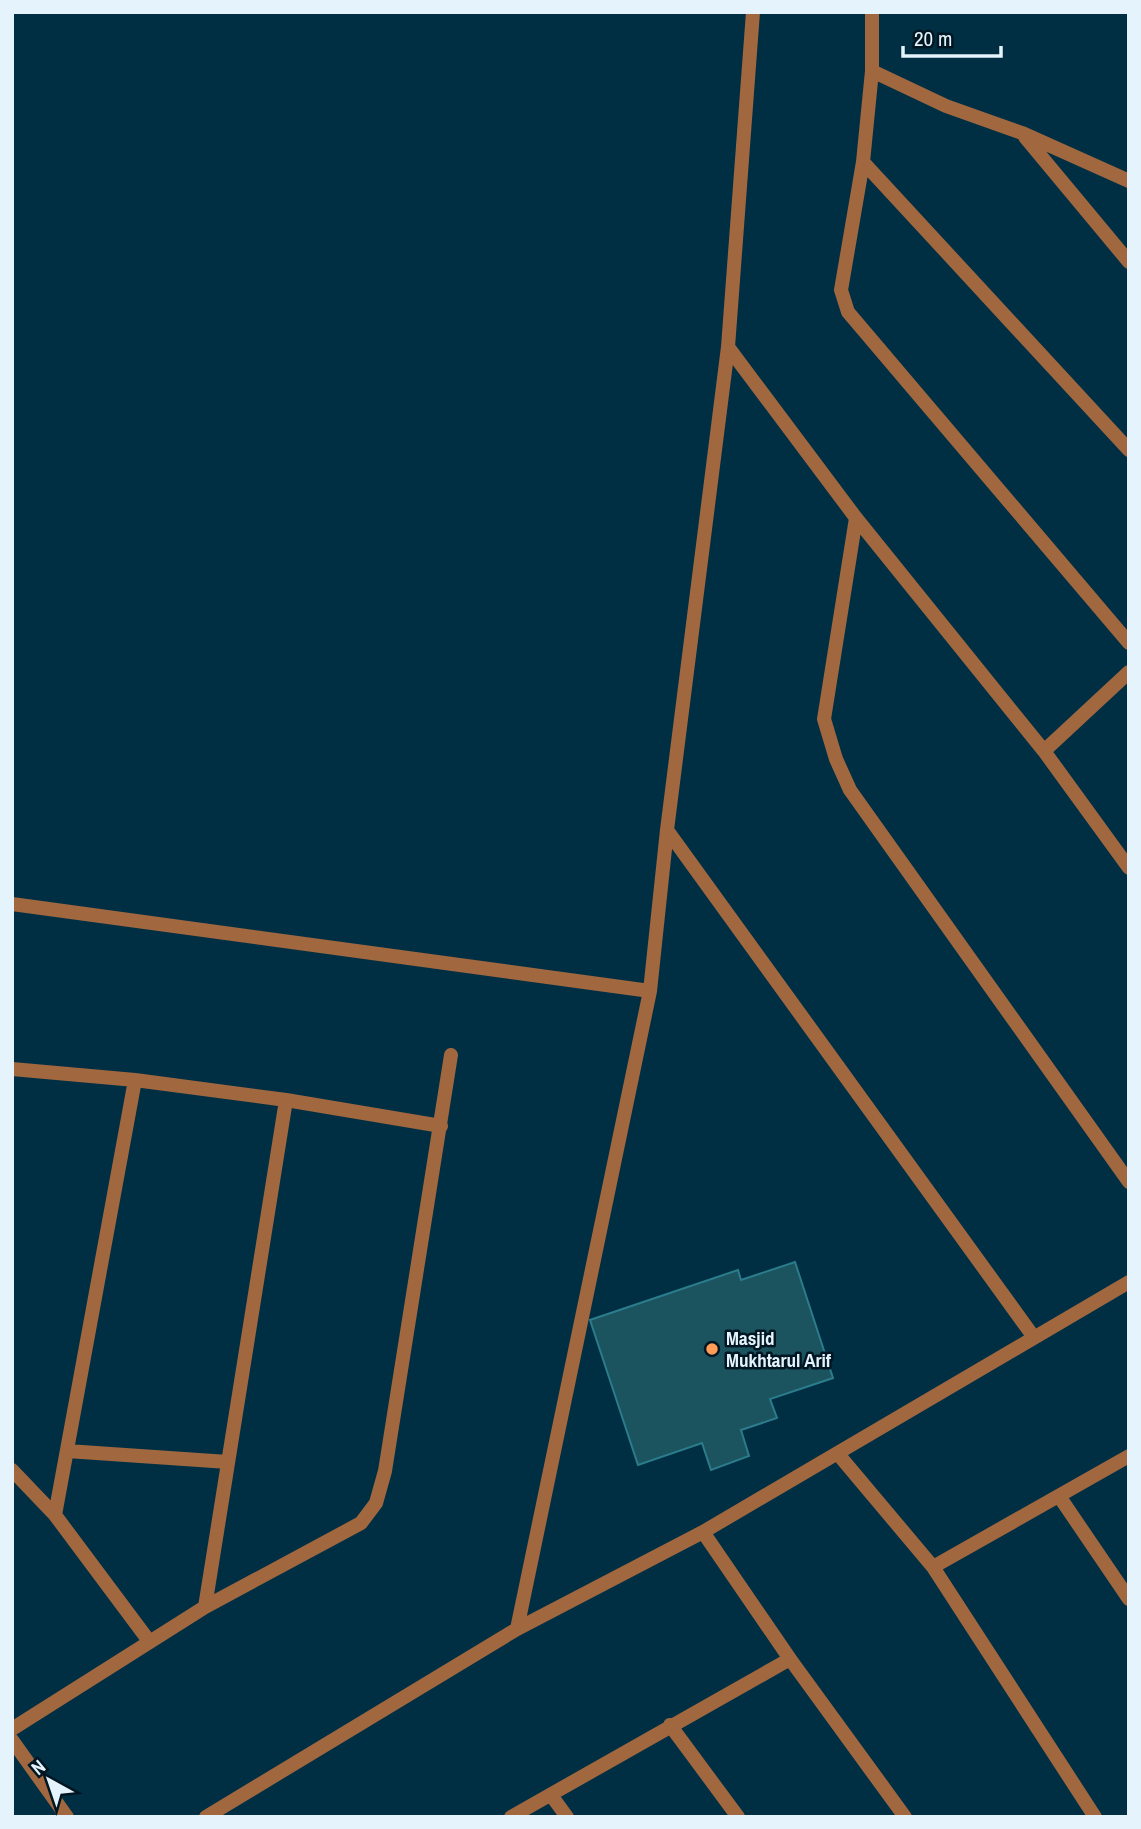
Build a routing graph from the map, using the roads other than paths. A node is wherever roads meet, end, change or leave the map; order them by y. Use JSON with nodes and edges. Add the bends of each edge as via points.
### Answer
{"nodes":[{"id":1,"x":754,"y":12,"type":"edge"},
{"id":2,"x":872,"y":12,"type":"edge"},
{"id":3,"x":872,"y":71,"type":"junction"},
{"id":4,"x":1022,"y":133,"type":"junction"},
{"id":5,"x":863,"y":162,"type":"junction"},
{"id":6,"x":1129,"y":181,"type":"edge"},
{"id":7,"x":1129,"y":262,"type":"edge"},
{"id":8,"x":728,"y":347,"type":"junction"},
{"id":9,"x":1129,"y":450,"type":"edge"},
{"id":10,"x":856,"y":517,"type":"junction"},
{"id":11,"x":1129,"y":643,"type":"edge"},
{"id":12,"x":1129,"y":672,"type":"edge"},
{"id":13,"x":1044,"y":751,"type":"junction"},
{"id":14,"x":667,"y":830,"type":"junction"},
{"id":15,"x":1129,"y":868,"type":"edge"},
{"id":16,"x":12,"y":904,"type":"edge"},
{"id":17,"x":650,"y":991,"type":"junction"},
{"id":18,"x":451,"y":1055,"type":"dead end"},
{"id":19,"x":12,"y":1069,"type":"edge"},
{"id":20,"x":135,"y":1080,"type":"junction"},
{"id":21,"x":286,"y":1101,"type":"junction"},
{"id":22,"x":441,"y":1126,"type":"junction"},
{"id":23,"x":1129,"y":1182,"type":"edge"},
{"id":24,"x":1129,"y":1282,"type":"edge"},
{"id":25,"x":1033,"y":1336,"type":"junction"},
{"id":26,"x":66,"y":1451,"type":"junction"},
{"id":27,"x":838,"y":1454,"type":"junction"},
{"id":28,"x":1129,"y":1456,"type":"edge"},
{"id":29,"x":228,"y":1462,"type":"junction"},
{"id":30,"x":12,"y":1470,"type":"edge"},
{"id":31,"x":1059,"y":1496,"type":"junction"},
{"id":32,"x":55,"y":1514,"type":"junction"},
{"id":33,"x":703,"y":1532,"type":"junction"},
{"id":34,"x":933,"y":1567,"type":"junction"},
{"id":35,"x":1129,"y":1599,"type":"edge"},
{"id":36,"x":205,"y":1607,"type":"junction"},
{"id":37,"x":517,"y":1629,"type":"junction"},
{"id":38,"x":149,"y":1641,"type":"junction"},
{"id":39,"x":790,"y":1659,"type":"junction"},
{"id":40,"x":670,"y":1725,"type":"junction"},
{"id":41,"x":12,"y":1729,"type":"edge"},
{"id":42,"x":12,"y":1740,"type":"edge"},
{"id":43,"x":551,"y":1795,"type":"junction"},
{"id":44,"x":67,"y":1817,"type":"edge"},
{"id":45,"x":206,"y":1817,"type":"edge"},
{"id":46,"x":511,"y":1817,"type":"edge"},
{"id":47,"x":567,"y":1817,"type":"edge"},
{"id":48,"x":738,"y":1817,"type":"edge"},
{"id":49,"x":905,"y":1817,"type":"edge"},
{"id":50,"x":1096,"y":1817,"type":"edge"}],
"edges":[{"from":1,"to":8,"type":"street"},
{"from":2,"to":3,"type":"street"},
{"from":3,"to":4,"type":"street","via":[[946,106]]},
{"from":3,"to":5,"type":"street"},
{"from":4,"to":6,"type":"street"},
{"from":4,"to":7,"type":"street"},
{"from":5,"to":9,"type":"street"},
{"from":5,"to":11,"type":"street","via":[[841,290],[848,312]]},
{"from":8,"to":10,"type":"street"},
{"from":8,"to":14,"type":"street"},
{"from":10,"to":13,"type":"street"},
{"from":10,"to":23,"type":"street","via":[[824,719],[836,759],[850,790]]},
{"from":12,"to":13,"type":"street"},
{"from":13,"to":15,"type":"street"},
{"from":14,"to":17,"type":"street"},
{"from":14,"to":25,"type":"street"},
{"from":16,"to":17,"type":"street"},
{"from":17,"to":37,"type":"street"},
{"from":18,"to":22,"type":"street"},
{"from":19,"to":20,"type":"street"},
{"from":20,"to":21,"type":"street"},
{"from":20,"to":26,"type":"street"},
{"from":21,"to":22,"type":"street"},
{"from":21,"to":29,"type":"street"},
{"from":22,"to":36,"type":"street","via":[[376,1503],[361,1523]]},
{"from":24,"to":25,"type":"street"},
{"from":25,"to":27,"type":"street"},
{"from":26,"to":29,"type":"street"},
{"from":26,"to":32,"type":"street"},
{"from":27,"to":33,"type":"street"},
{"from":27,"to":34,"type":"street"},
{"from":28,"to":31,"type":"street"},
{"from":29,"to":36,"type":"street"},
{"from":30,"to":32,"type":"street"},
{"from":31,"to":34,"type":"street"},
{"from":31,"to":35,"type":"street"},
{"from":32,"to":38,"type":"street"},
{"from":33,"to":37,"type":"street"},
{"from":33,"to":39,"type":"street"},
{"from":34,"to":50,"type":"street"},
{"from":36,"to":38,"type":"street"},
{"from":37,"to":45,"type":"street"},
{"from":38,"to":41,"type":"street"},
{"from":39,"to":40,"type":"street"},
{"from":39,"to":49,"type":"street"},
{"from":40,"to":43,"type":"street"},
{"from":40,"to":48,"type":"street"},
{"from":42,"to":44,"type":"street"},
{"from":43,"to":46,"type":"street"},
{"from":43,"to":47,"type":"street"}]}
